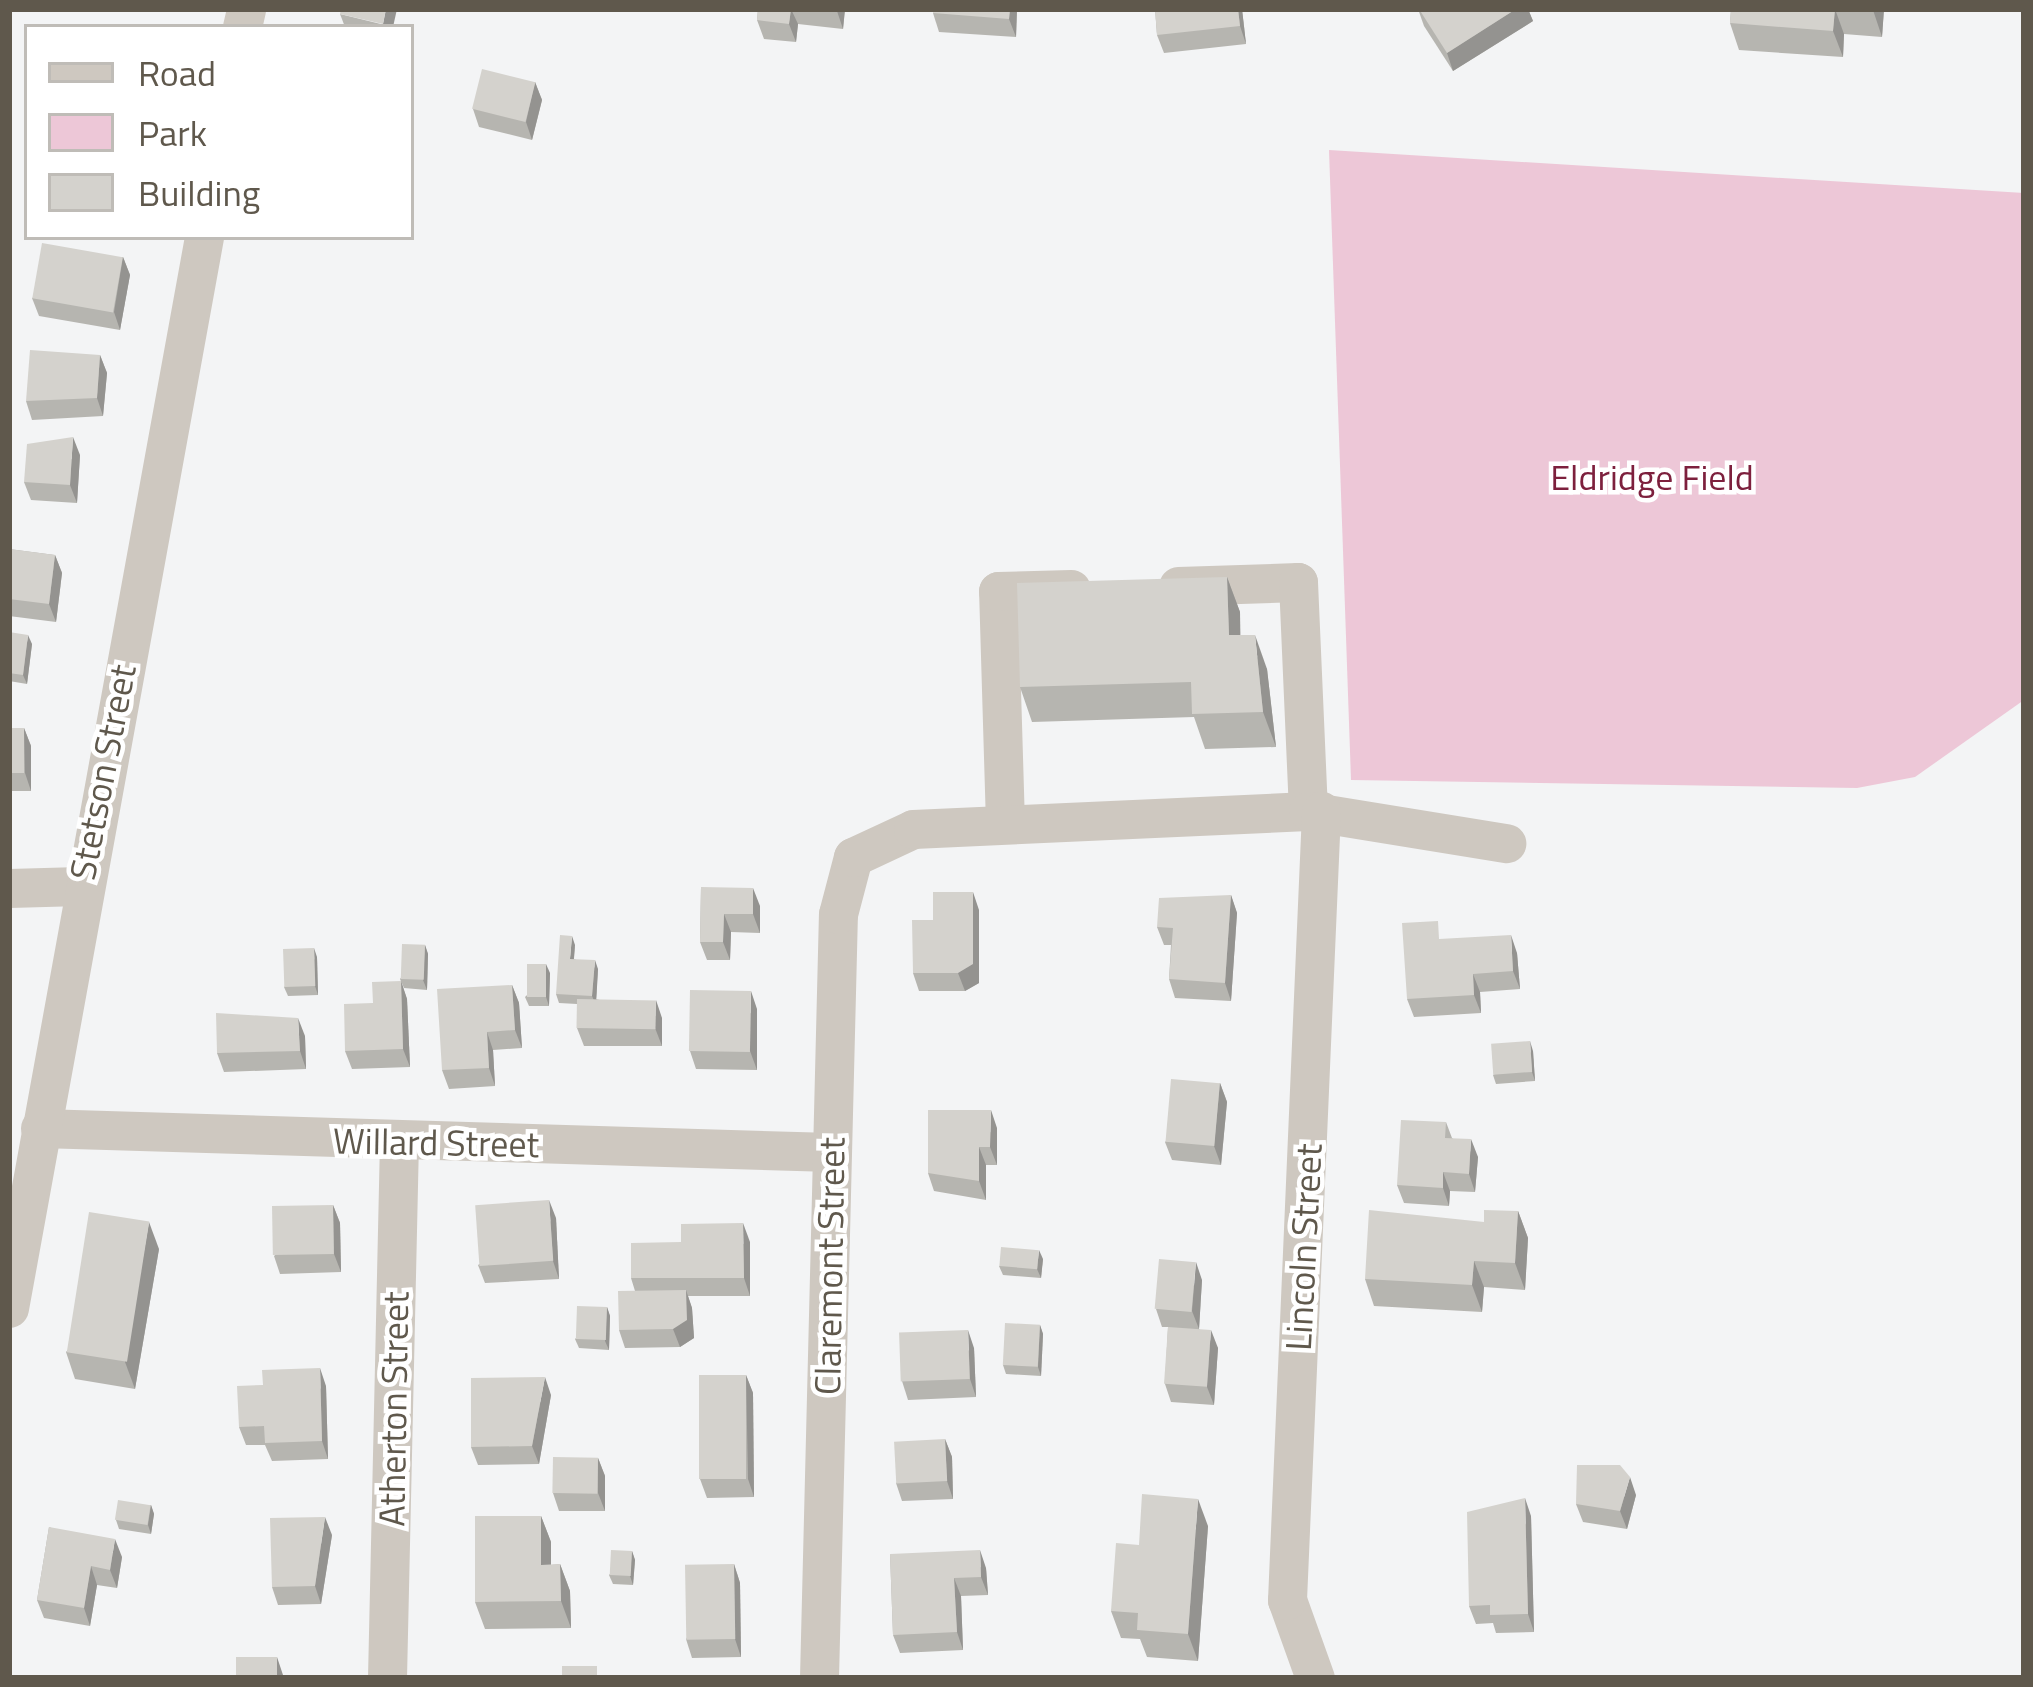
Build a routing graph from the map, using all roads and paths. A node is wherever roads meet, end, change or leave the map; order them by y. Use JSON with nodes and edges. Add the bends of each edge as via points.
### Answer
{"nodes":[{"id":1,"x":203,"y":240,"type":"edge"},
{"id":2,"x":1315,"y":811,"type":"junction"},
{"id":3,"x":1005,"y":824,"type":"junction"},
{"id":4,"x":1506,"y":842,"type":"dead end"},
{"id":5,"x":80,"y":886,"type":"junction"},
{"id":6,"x":9,"y":888,"type":"edge"},
{"id":7,"x":40,"y":1127,"type":"junction"},
{"id":8,"x":399,"y":1141,"type":"junction"},
{"id":9,"x":832,"y":1152,"type":"junction"},
{"id":10,"x":9,"y":1307,"type":"edge"},
{"id":11,"x":387,"y":1678,"type":"edge"},
{"id":12,"x":819,"y":1678,"type":"edge"},
{"id":13,"x":1316,"y":1678,"type":"edge"}],
"edges":[{"from":1,"to":5,"type":"street","name":"Stetson Street"},
{"from":2,"to":3,"type":"street"},
{"from":2,"to":3,"type":"street","name":"Lincoln Street","via":[[1298,582],[998,591]]},
{"from":2,"to":4,"type":"street"},
{"from":2,"to":13,"type":"street","name":"Lincoln Street","via":[[1287,1600]]},
{"from":3,"to":9,"type":"street","name":"Claremont Street","via":[[895,832],[853,856],[839,895]]},
{"from":5,"to":6,"type":"street"},
{"from":5,"to":7,"type":"street","name":"Stetson Street"},
{"from":7,"to":8,"type":"street","name":"Willard Street"},
{"from":7,"to":10,"type":"street","name":"Stetson Street"},
{"from":8,"to":9,"type":"street","name":"Willard Street"},
{"from":8,"to":11,"type":"street","name":"Atherton Street"},
{"from":9,"to":12,"type":"street","name":"Claremont Street"}]}
